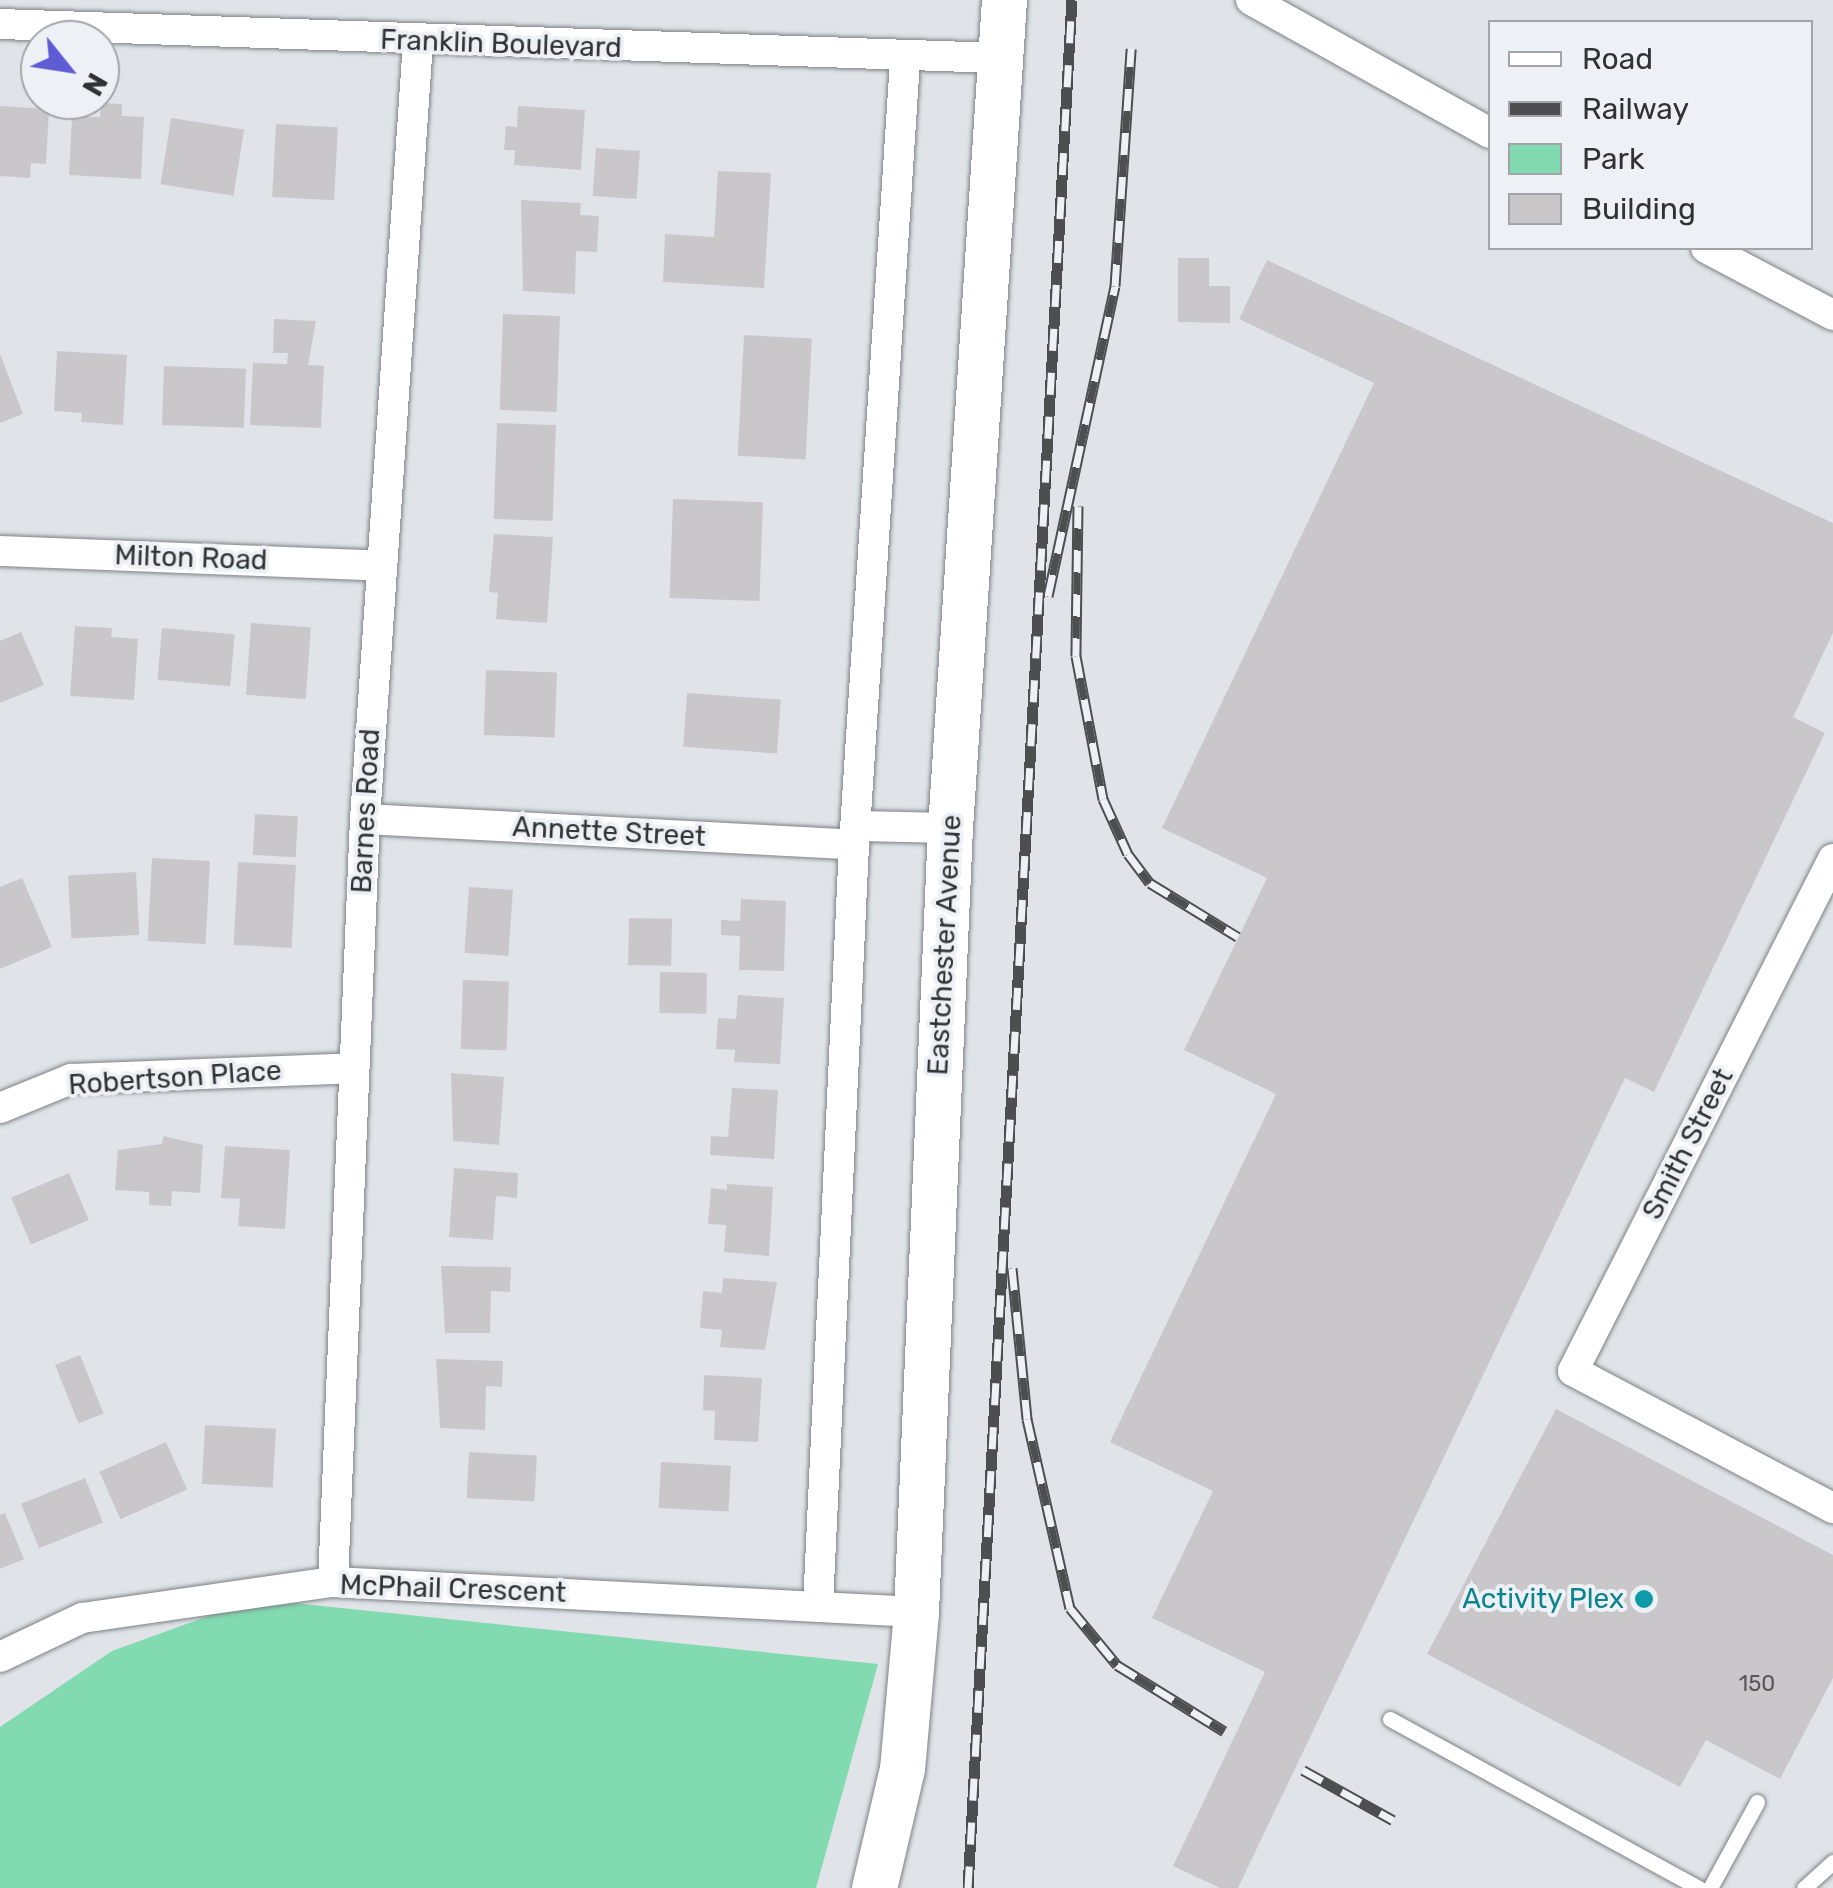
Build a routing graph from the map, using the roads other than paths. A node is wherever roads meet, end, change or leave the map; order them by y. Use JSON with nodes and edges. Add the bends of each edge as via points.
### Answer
{"nodes":[{"id":1,"x":1004,"y":0,"type":"edge"},
{"id":2,"x":1250,"y":0,"type":"edge"},
{"id":3,"x":0,"y":24,"type":"edge"},
{"id":4,"x":418,"y":41,"type":"junction"},
{"id":5,"x":1001,"y":58,"type":"junction"},
{"id":6,"x":905,"y":60,"type":"junction"},
{"id":7,"x":1488,"y":131,"type":"edge"},
{"id":8,"x":1710,"y":250,"type":"edge"},
{"id":9,"x":1833,"y":315,"type":"edge"},
{"id":10,"x":0,"y":551,"type":"edge"},
{"id":11,"x":382,"y":566,"type":"junction"},
{"id":12,"x":365,"y":819,"type":"junction"},
{"id":13,"x":950,"y":828,"type":"junction"},
{"id":14,"x":855,"y":836,"type":"junction"},
{"id":15,"x":1833,"y":859,"type":"edge"},
{"id":16,"x":354,"y":1068,"type":"junction"},
{"id":17,"x":0,"y":1108,"type":"edge"},
{"id":18,"x":1833,"y":1508,"type":"edge"},
{"id":19,"x":333,"y":1582,"type":"junction"},
{"id":20,"x":818,"y":1606,"type":"junction"},
{"id":21,"x":916,"y":1612,"type":"junction"},
{"id":22,"x":0,"y":1657,"type":"edge"},
{"id":23,"x":1390,"y":1719,"type":"dead end"},
{"id":24,"x":1756,"y":1802,"type":"dead end"},
{"id":25,"x":1833,"y":1862,"type":"edge"},
{"id":26,"x":874,"y":1888,"type":"edge"},
{"id":27,"x":1700,"y":1888,"type":"edge"},
{"id":28,"x":1710,"y":1888,"type":"edge"},
{"id":29,"x":1804,"y":1888,"type":"edge"}],
"edges":[{"from":1,"to":5,"type":"street","name":"Eastchester Avenue"},
{"from":2,"to":7,"type":"street"},
{"from":3,"to":4,"type":"street","name":"Franklin Boulevard"},
{"from":4,"to":6,"type":"street","name":"Franklin Boulevard"},
{"from":4,"to":11,"type":"street","name":"Barnes Road"},
{"from":5,"to":6,"type":"street","name":"Franklin Boulevard"},
{"from":5,"to":13,"type":"street","name":"Eastchester Avenue"},
{"from":6,"to":14,"type":"street"},
{"from":8,"to":9,"type":"street"},
{"from":10,"to":11,"type":"street","name":"Milton Road"},
{"from":11,"to":12,"type":"street","name":"Barnes Road"},
{"from":12,"to":14,"type":"street","name":"Annette Street"},
{"from":12,"to":16,"type":"street","name":"Barnes Road"},
{"from":13,"to":14,"type":"street","name":"Annette Street"},
{"from":13,"to":21,"type":"street","name":"Eastchester Avenue"},
{"from":14,"to":20,"type":"street"},
{"from":15,"to":18,"type":"street","name":"Smith Street","via":[[1573,1371]]},
{"from":16,"to":17,"type":"street","name":"Robertson Place","via":[[71,1079]]},
{"from":16,"to":19,"type":"street","name":"Barnes Road"},
{"from":19,"to":20,"type":"street","name":"McPhail Crescent"},
{"from":19,"to":22,"type":"street","name":"McPhail Crescent","via":[[82,1618]]},
{"from":20,"to":21,"type":"street","name":"McPhail Crescent"},
{"from":21,"to":26,"type":"street","name":"Eastchester Avenue","via":[[902,1769]]},
{"from":23,"to":27,"type":"lane"},
{"from":24,"to":28,"type":"lane"},
{"from":25,"to":29,"type":"lane"}]}
